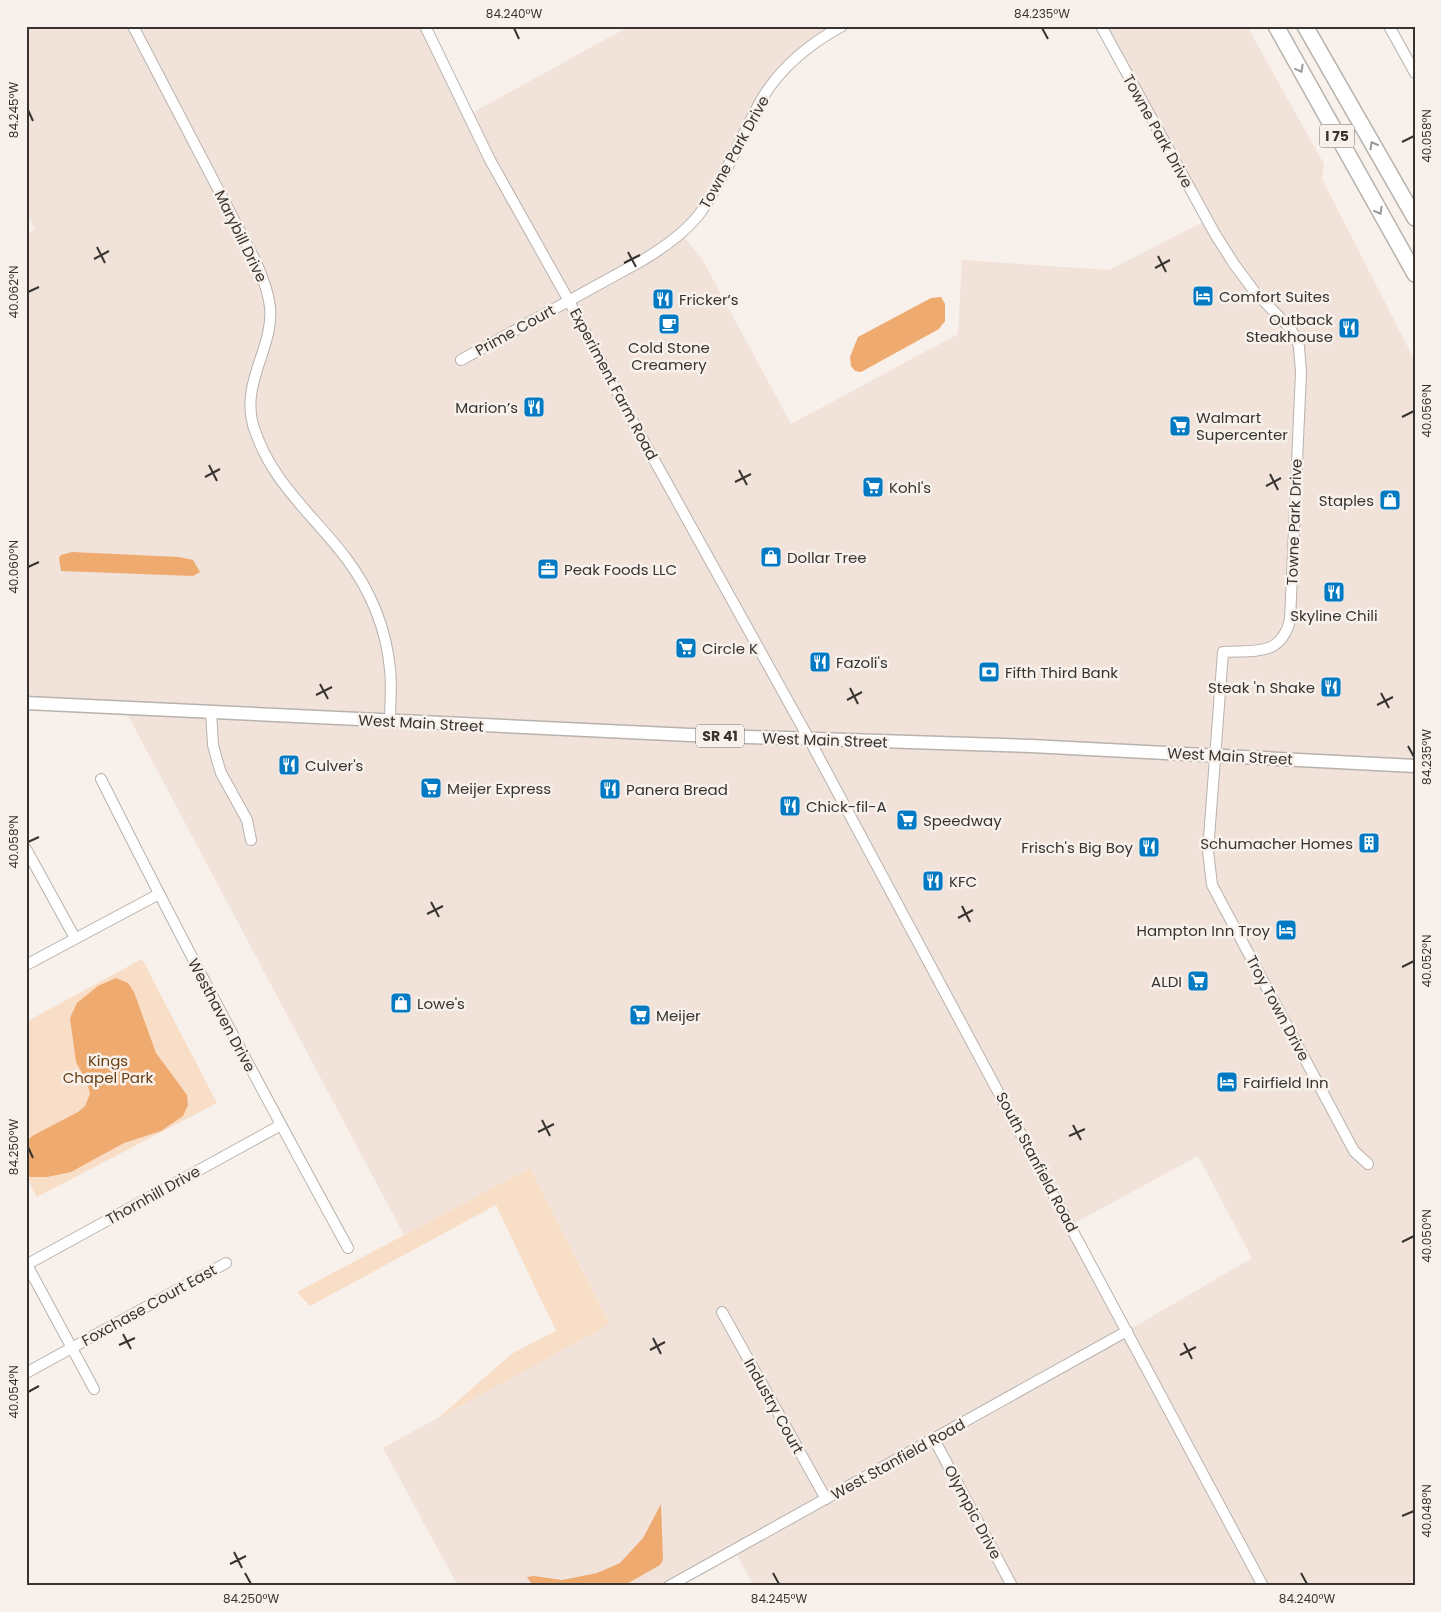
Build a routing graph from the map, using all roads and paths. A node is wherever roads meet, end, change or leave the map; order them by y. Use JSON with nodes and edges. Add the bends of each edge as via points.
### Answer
{"nodes":[{"id":1,"x":134,"y":26,"type":"edge"},
{"id":2,"x":425,"y":26,"type":"edge"},
{"id":3,"x":842,"y":26,"type":"edge"},
{"id":4,"x":1101,"y":26,"type":"edge"},
{"id":5,"x":1276,"y":26,"type":"edge"},
{"id":6,"x":1305,"y":26,"type":"edge"},
{"id":7,"x":1389,"y":26,"type":"edge"},
{"id":8,"x":1414,"y":72,"type":"edge"},
{"id":9,"x":1415,"y":218,"type":"edge"},
{"id":10,"x":1399,"y":246,"type":"junction"},
{"id":11,"x":1415,"y":274,"type":"edge"},
{"id":12,"x":1415,"y":280,"type":"edge"},
{"id":13,"x":569,"y":301,"type":"junction"},
{"id":14,"x":461,"y":360,"type":"dead end"},
{"id":15,"x":26,"y":703,"type":"edge"},
{"id":16,"x":211,"y":711,"type":"junction"},
{"id":17,"x":390,"y":722,"type":"junction"},
{"id":18,"x":809,"y":739,"type":"junction"},
{"id":19,"x":1216,"y":755,"type":"junction"},
{"id":20,"x":1415,"y":766,"type":"edge"},
{"id":21,"x":101,"y":779,"type":"dead end"},
{"id":22,"x":251,"y":840,"type":"dead end"},
{"id":23,"x":28,"y":855,"type":"edge"},
{"id":24,"x":159,"y":894,"type":"junction"},
{"id":25,"x":75,"y":938,"type":"junction"},
{"id":26,"x":26,"y":965,"type":"edge"},
{"id":27,"x":280,"y":1126,"type":"junction"},
{"id":28,"x":1368,"y":1164,"type":"dead end"},
{"id":29,"x":348,"y":1248,"type":"dead end"},
{"id":30,"x":226,"y":1263,"type":"dead end"},
{"id":31,"x":27,"y":1264,"type":"edge"},
{"id":32,"x":722,"y":1312,"type":"dead end"},
{"id":33,"x":1127,"y":1331,"type":"junction"},
{"id":34,"x":72,"y":1348,"type":"junction"},
{"id":35,"x":26,"y":1373,"type":"edge"},
{"id":36,"x":94,"y":1389,"type":"dead end"},
{"id":37,"x":934,"y":1439,"type":"junction"},
{"id":38,"x":826,"y":1500,"type":"junction"},
{"id":39,"x":669,"y":1586,"type":"edge"},
{"id":40,"x":1012,"y":1586,"type":"edge"},
{"id":41,"x":1263,"y":1586,"type":"edge"}],
"edges":[{"from":1,"to":17,"type":"street","name":"Marybill Drive","via":[[265,282],[270,307],[269,328],[253,378],[250,401],[253,423],[262,449],[278,477],[346,558],[379,617],[390,670]]},
{"from":2,"to":13,"type":"street","name":"Experiment Farm Road","via":[[490,160]]},
{"from":3,"to":13,"type":"street","name":"Towne Park Drive","via":[[810,46],[777,79],[764,96],[707,204],[686,229],[665,247]]},
{"from":4,"to":19,"type":"street","name":"Towne Park Drive","via":[[1215,234],[1254,291],[1290,328],[1299,347],[1301,372],[1290,620],[1287,632],[1277,645],[1267,649],[1223,652]]},
{"from":5,"to":10,"type":"highway","number":"I 75","one_way":true},
{"from":9,"to":6,"type":"highway","number":"I 75","one_way":true},
{"from":7,"to":8,"type":"street"},
{"from":10,"to":11,"type":"highway","number":"I 75"},
{"from":10,"to":12,"type":"highway"},
{"from":13,"to":14,"type":"street","name":"Prime Court"},
{"from":13,"to":18,"type":"street","name":"Experiment Farm Road"},
{"from":15,"to":16,"type":"main road","name":"West Main Street","number":"SR 41"},
{"from":16,"to":17,"type":"main road","name":"West Main Street","number":"SR 41"},
{"from":16,"to":22,"type":"street","via":[[213,745],[221,773],[247,820]]},
{"from":17,"to":18,"type":"main road","name":"West Main Street","number":"SR 41"},
{"from":18,"to":19,"type":"main road","name":"West Main Street","number":"SR 41"},
{"from":18,"to":33,"type":"street","name":"South Stanfield Road"},
{"from":19,"to":20,"type":"main road","name":"West Main Street","number":"SR 41"},
{"from":19,"to":28,"type":"street","name":"Troy Town Drive","via":[[1208,851],[1212,885],[1354,1151]]},
{"from":21,"to":24,"type":"street","name":"Westhaven Drive"},
{"from":23,"to":25,"type":"street"},
{"from":24,"to":25,"type":"street"},
{"from":24,"to":27,"type":"street","name":"Westhaven Drive"},
{"from":25,"to":26,"type":"street"},
{"from":27,"to":29,"type":"street","name":"Westhaven Drive"},
{"from":27,"to":31,"type":"street","name":"Thornhill Drive"},
{"from":30,"to":34,"type":"street","name":"Foxchase Court East"},
{"from":31,"to":34,"type":"street"},
{"from":32,"to":38,"type":"street","name":"Industry Court"},
{"from":33,"to":37,"type":"street","name":"West Stanfield Road"},
{"from":33,"to":41,"type":"street","name":"South Stanfield Road"},
{"from":34,"to":35,"type":"street","name":"Foxchase Court East"},
{"from":34,"to":36,"type":"street"},
{"from":37,"to":38,"type":"street","name":"West Stanfield Road"},
{"from":37,"to":40,"type":"street","name":"Olympic Drive"},
{"from":38,"to":39,"type":"street","name":"West Stanfield Road"}]}
